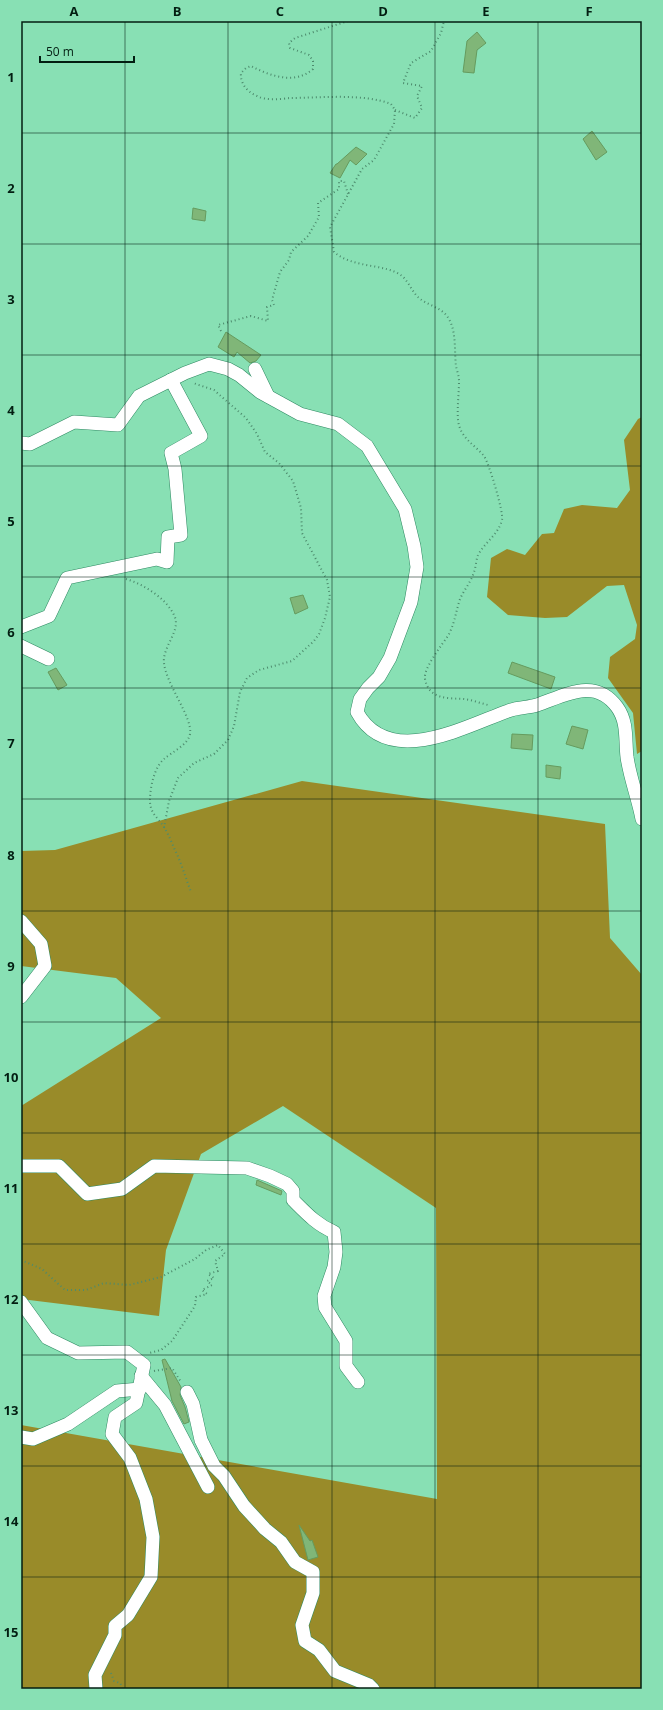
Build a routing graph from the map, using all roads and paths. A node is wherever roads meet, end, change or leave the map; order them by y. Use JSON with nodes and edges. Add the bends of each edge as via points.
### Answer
{"nodes":[{"id":1,"x":348,"y":21,"type":"edge"},
{"id":2,"x":444,"y":21,"type":"edge"},
{"id":3,"x":395,"y":110,"type":"junction"},
{"id":4,"x":348,"y":194,"type":"junction"},
{"id":5,"x":221,"y":331,"type":"dead end"},
{"id":6,"x":255,"y":368,"type":"dead end"},
{"id":7,"x":185,"y":373,"type":"junction"},
{"id":8,"x":171,"y":380,"type":"junction"},
{"id":9,"x":268,"y":396,"type":"junction"},
{"id":10,"x":21,"y":443,"type":"edge"},
{"id":11,"x":120,"y":579,"type":"dead end"},
{"id":12,"x":21,"y":627,"type":"edge"},
{"id":13,"x":21,"y":646,"type":"edge"},
{"id":14,"x":48,"y":659,"type":"dead end"},
{"id":15,"x":510,"y":710,"type":"junction"},
{"id":16,"x":642,"y":819,"type":"edge"},
{"id":17,"x":164,"y":828,"type":"junction"},
{"id":18,"x":191,"y":892,"type":"dead end"},
{"id":19,"x":21,"y":921,"type":"edge"},
{"id":20,"x":21,"y":997,"type":"edge"},
{"id":21,"x":21,"y":1166,"type":"edge"},
{"id":22,"x":21,"y":1260,"type":"edge"},
{"id":23,"x":21,"y":1302,"type":"edge"},
{"id":24,"x":142,"y":1370,"type":"junction"},
{"id":25,"x":358,"y":1382,"type":"dead end"},
{"id":26,"x":140,"y":1389,"type":"junction"},
{"id":27,"x":187,"y":1392,"type":"joint"},
{"id":28,"x":21,"y":1437,"type":"edge"},
{"id":29,"x":208,"y":1487,"type":"dead end"},
{"id":30,"x":103,"y":1660,"type":"junction"},
{"id":31,"x":96,"y":1689,"type":"edge"},
{"id":32,"x":123,"y":1689,"type":"edge"},
{"id":33,"x":373,"y":1689,"type":"edge"}],
"edges":[{"from":1,"to":3,"type":"path","via":[[295,38],[289,43],[290,48],[309,55],[313,61],[313,69],[307,74],[289,79],[267,75],[251,66],[241,73],[240,80],[258,97],[343,97],[391,104]]},
{"from":2,"to":3,"type":"path","via":[[441,33],[431,51],[411,63],[404,83],[422,86],[417,96],[422,108],[415,118]]},
{"from":3,"to":4,"type":"path","via":[[394,124],[374,160],[362,169]]},
{"from":4,"to":5,"type":"path","via":[[344,181],[339,182],[339,189],[318,203],[319,217],[308,236],[291,252],[289,260],[280,272],[272,300],[274,305],[267,307],[268,321],[251,316],[218,325]]},
{"from":4,"to":15,"type":"path","via":[[330,227],[334,252],[351,262],[402,276],[419,298],[445,314],[451,322],[459,379],[460,429],[465,438],[484,456],[490,468],[503,518],[495,536],[478,556],[474,574],[460,599],[456,617],[425,672],[425,679],[428,687],[440,697],[464,699]]},
{"from":6,"to":9,"type":"street"},
{"from":7,"to":8,"type":"street"},
{"from":7,"to":9,"type":"street","via":[[209,364],[228,369]]},
{"from":7,"to":17,"type":"path","via":[[189,381],[214,390],[246,418],[265,452],[279,463],[292,481],[301,508],[302,534],[327,580],[330,597],[325,618],[314,641],[292,661],[259,670],[247,678],[240,692],[234,726],[228,740],[222,748],[194,763],[178,778],[169,801]]},
{"from":8,"to":10,"type":"street","via":[[138,396],[118,425],[74,422],[30,444]]},
{"from":8,"to":12,"type":"street","via":[[201,436],[171,453],[175,469],[181,535],[168,537],[168,562],[157,559],[67,578],[49,616]]},
{"from":9,"to":15,"type":"street","via":[[300,414],[338,424],[367,446],[405,509],[417,567],[411,602],[390,658],[360,699],[357,712],[363,722],[376,734],[409,741],[439,737]]},
{"from":11,"to":17,"type":"path","via":[[150,590],[175,615],[176,624],[166,649],[164,662],[167,678],[187,719],[190,735],[186,742],[157,767],[150,802],[152,813]]},
{"from":13,"to":14,"type":"street"},
{"from":15,"to":16,"type":"street","via":[[589,689],[604,695],[622,715],[627,758]]},
{"from":17,"to":18,"type":"path"},
{"from":19,"to":20,"type":"street","via":[[41,944],[45,966]]},
{"from":21,"to":25,"type":"street","via":[[59,1166],[87,1194],[122,1189],[154,1166],[247,1168],[287,1184],[293,1191],[293,1200],[308,1216],[320,1226],[334,1232],[336,1252],[334,1267],[324,1296],[325,1307],[346,1341],[346,1366]]},
{"from":22,"to":24,"type":"path","via":[[42,1269],[65,1290],[86,1290],[104,1283],[129,1285],[161,1277],[218,1245],[225,1254],[216,1261],[218,1271],[208,1274],[214,1278],[206,1281],[212,1285],[202,1290],[207,1294],[196,1297],[195,1306],[172,1341],[161,1350],[146,1354]]},
{"from":23,"to":24,"type":"street","via":[[47,1338],[78,1353],[127,1352]]},
{"from":24,"to":26,"type":"street"},
{"from":24,"to":27,"type":"path","via":[[156,1372],[172,1368]]},
{"from":24,"to":29,"type":"street","via":[[165,1405]]},
{"from":26,"to":28,"type":"street","via":[[117,1391],[68,1424],[33,1439]]},
{"from":26,"to":30,"type":"street","via":[[136,1403],[114,1417],[112,1434],[130,1458],[146,1499],[153,1537],[151,1577],[128,1615],[115,1626],[115,1635]]},
{"from":27,"to":33,"type":"street","via":[[193,1404],[201,1440],[214,1466],[244,1506],[281,1542],[295,1562],[313,1572],[312,1593],[302,1626],[305,1641],[319,1650],[335,1671]]},
{"from":30,"to":31,"type":"street","via":[[96,1675]]},
{"from":30,"to":32,"type":"path","via":[[110,1669],[114,1681],[120,1683]]}]}
